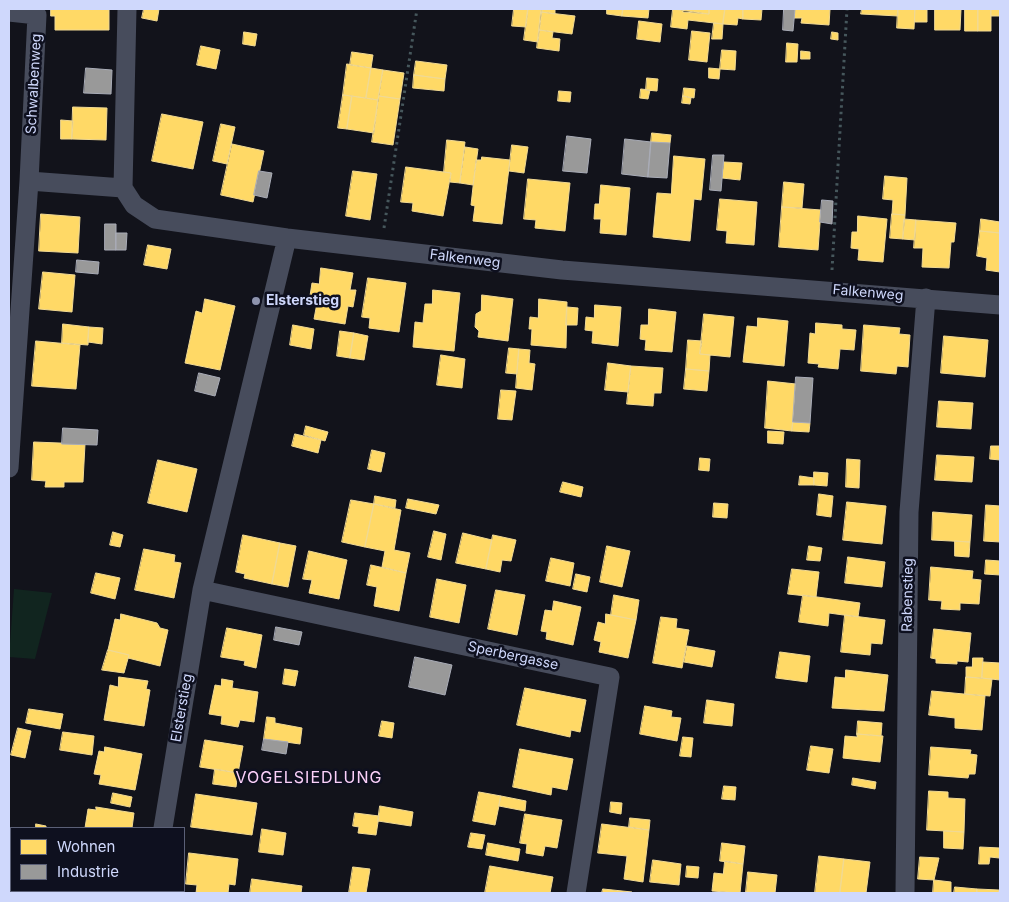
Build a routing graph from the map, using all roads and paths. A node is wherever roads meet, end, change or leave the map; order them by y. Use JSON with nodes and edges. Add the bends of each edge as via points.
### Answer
{"nodes":[{"id":1,"x":127,"y":9,"type":"edge"},
{"id":2,"x":417,"y":9,"type":"edge"},
{"id":3,"x":847,"y":9,"type":"edge"},
{"id":4,"x":9,"y":12,"type":"edge"},
{"id":5,"x":29,"y":181,"type":"junction"},
{"id":6,"x":123,"y":188,"type":"junction"},
{"id":7,"x":287,"y":238,"type":"junction"},
{"id":8,"x":381,"y":249,"type":"junction"},
{"id":9,"x":831,"y":290,"type":"junction"},
{"id":10,"x":926,"y":298,"type":"junction"},
{"id":11,"x":1000,"y":305,"type":"edge"},
{"id":12,"x":9,"y":468,"type":"edge"},
{"id":13,"x":202,"y":590,"type":"junction"},
{"id":14,"x":162,"y":827,"type":"edge"},
{"id":15,"x":576,"y":893,"type":"edge"},
{"id":16,"x":905,"y":893,"type":"edge"}],
"edges":[{"from":1,"to":6,"type":"street"},
{"from":2,"to":8,"type":"path"},
{"from":3,"to":9,"type":"path"},
{"from":4,"to":5,"type":"street","name":"Schwalbenweg","via":[[37,15]]},
{"from":5,"to":6,"type":"street"},
{"from":5,"to":12,"type":"street","name":"Schwalbenweg"},
{"from":6,"to":7,"type":"street","name":"Falkenweg","via":[[134,205],[155,219]]},
{"from":7,"to":8,"type":"street","name":"Falkenweg"},
{"from":7,"to":13,"type":"street","name":"Elsterstieg"},
{"from":8,"to":9,"type":"street","name":"Falkenweg","via":[[562,270]]},
{"from":9,"to":10,"type":"street","name":"Falkenweg"},
{"from":10,"to":11,"type":"street","name":"Falkenweg"},
{"from":10,"to":16,"type":"street","name":"Rabenstieg","via":[[910,512]]},
{"from":13,"to":14,"type":"street","name":"Elsterstieg"},
{"from":13,"to":15,"type":"street","name":"Sperbergasse","via":[[610,677]]}]}
